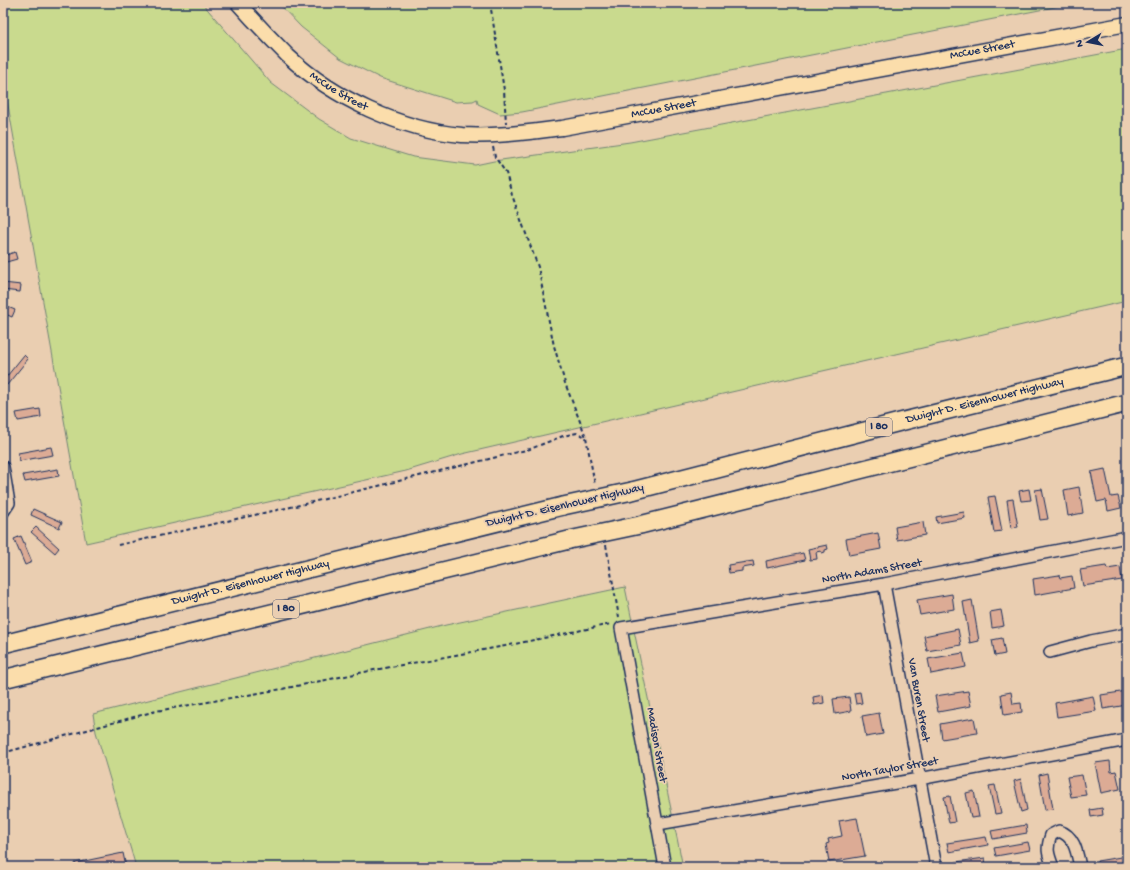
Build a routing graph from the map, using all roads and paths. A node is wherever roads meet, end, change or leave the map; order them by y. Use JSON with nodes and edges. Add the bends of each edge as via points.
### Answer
{"nodes":[{"id":1,"x":238,"y":3,"type":"edge"},
{"id":2,"x":490,"y":3,"type":"edge"},
{"id":3,"x":1127,"y":24,"type":"edge"},
{"id":4,"x":490,"y":135,"type":"junction"},
{"id":5,"x":506,"y":135,"type":"junction"},
{"id":6,"x":1127,"y":366,"type":"edge"},
{"id":7,"x":1127,"y":403,"type":"edge"},
{"id":8,"x":586,"y":437,"type":"junction"},
{"id":9,"x":3,"y":468,"type":"edge"},
{"id":10,"x":596,"y":492,"type":"dead end"},
{"id":11,"x":3,"y":512,"type":"edge"},
{"id":12,"x":1127,"y":537,"type":"edge"},
{"id":13,"x":605,"y":539,"type":"dead end"},
{"id":14,"x":118,"y":545,"type":"dead end"},
{"id":15,"x":884,"y":584,"type":"junction"},
{"id":16,"x":621,"y":625,"type":"junction"},
{"id":17,"x":1127,"y":634,"type":"edge"},
{"id":18,"x":3,"y":644,"type":"edge"},
{"id":19,"x":1050,"y":652,"type":"dead end"},
{"id":20,"x":3,"y":679,"type":"edge"},
{"id":21,"x":1127,"y":740,"type":"edge"},
{"id":22,"x":3,"y":753,"type":"edge"},
{"id":23,"x":919,"y":779,"type":"junction"},
{"id":24,"x":658,"y":824,"type":"junction"},
{"id":25,"x":665,"y":867,"type":"edge"},
{"id":26,"x":936,"y":867,"type":"edge"},
{"id":27,"x":1053,"y":867,"type":"edge"},
{"id":28,"x":1080,"y":867,"type":"edge"}],
"edges":[{"from":1,"to":4,"type":"main road","name":"McCue Street","via":[[289,56],[317,78],[375,112],[406,124],[443,132]]},
{"from":2,"to":5,"type":"path","via":[[504,90]]},
{"from":3,"to":5,"type":"main road","name":"McCue Street","via":[[562,128]]},
{"from":4,"to":5,"type":"main road","name":"McCue Street"},
{"from":4,"to":8,"type":"path","via":[[495,158],[506,172],[538,267],[556,353]]},
{"from":6,"to":18,"type":"highway","name":"Dwight D. Eisenhower Highway","number":"I 80","bridge":true,"via":[[632,491]]},
{"from":7,"to":20,"type":"highway","number":"I 80","bridge":true,"via":[[640,525],[569,540]]},
{"from":8,"to":10,"type":"path"},
{"from":8,"to":14,"type":"path","via":[[576,433],[530,449],[300,505]]},
{"from":9,"to":11,"type":"street","via":[[9,503]]},
{"from":12,"to":15,"type":"street","name":"North Adams Street"},
{"from":13,"to":16,"type":"path"},
{"from":15,"to":16,"type":"street","name":"North Adams Street"},
{"from":15,"to":23,"type":"street","name":"Van Buren Street"},
{"from":16,"to":22,"type":"path","via":[[156,711]]},
{"from":16,"to":24,"type":"street","name":"Madison Street"},
{"from":17,"to":19,"type":"street"},
{"from":21,"to":23,"type":"street","name":"North Taylor Street"},
{"from":23,"to":24,"type":"street","name":"North Taylor Street"},
{"from":23,"to":26,"type":"street","name":"Van Buren Street"},
{"from":24,"to":25,"type":"street","name":"Madison Street"},
{"from":27,"to":28,"type":"street","via":[[1047,844],[1051,835],[1059,831],[1065,833],[1076,846]]}]}
